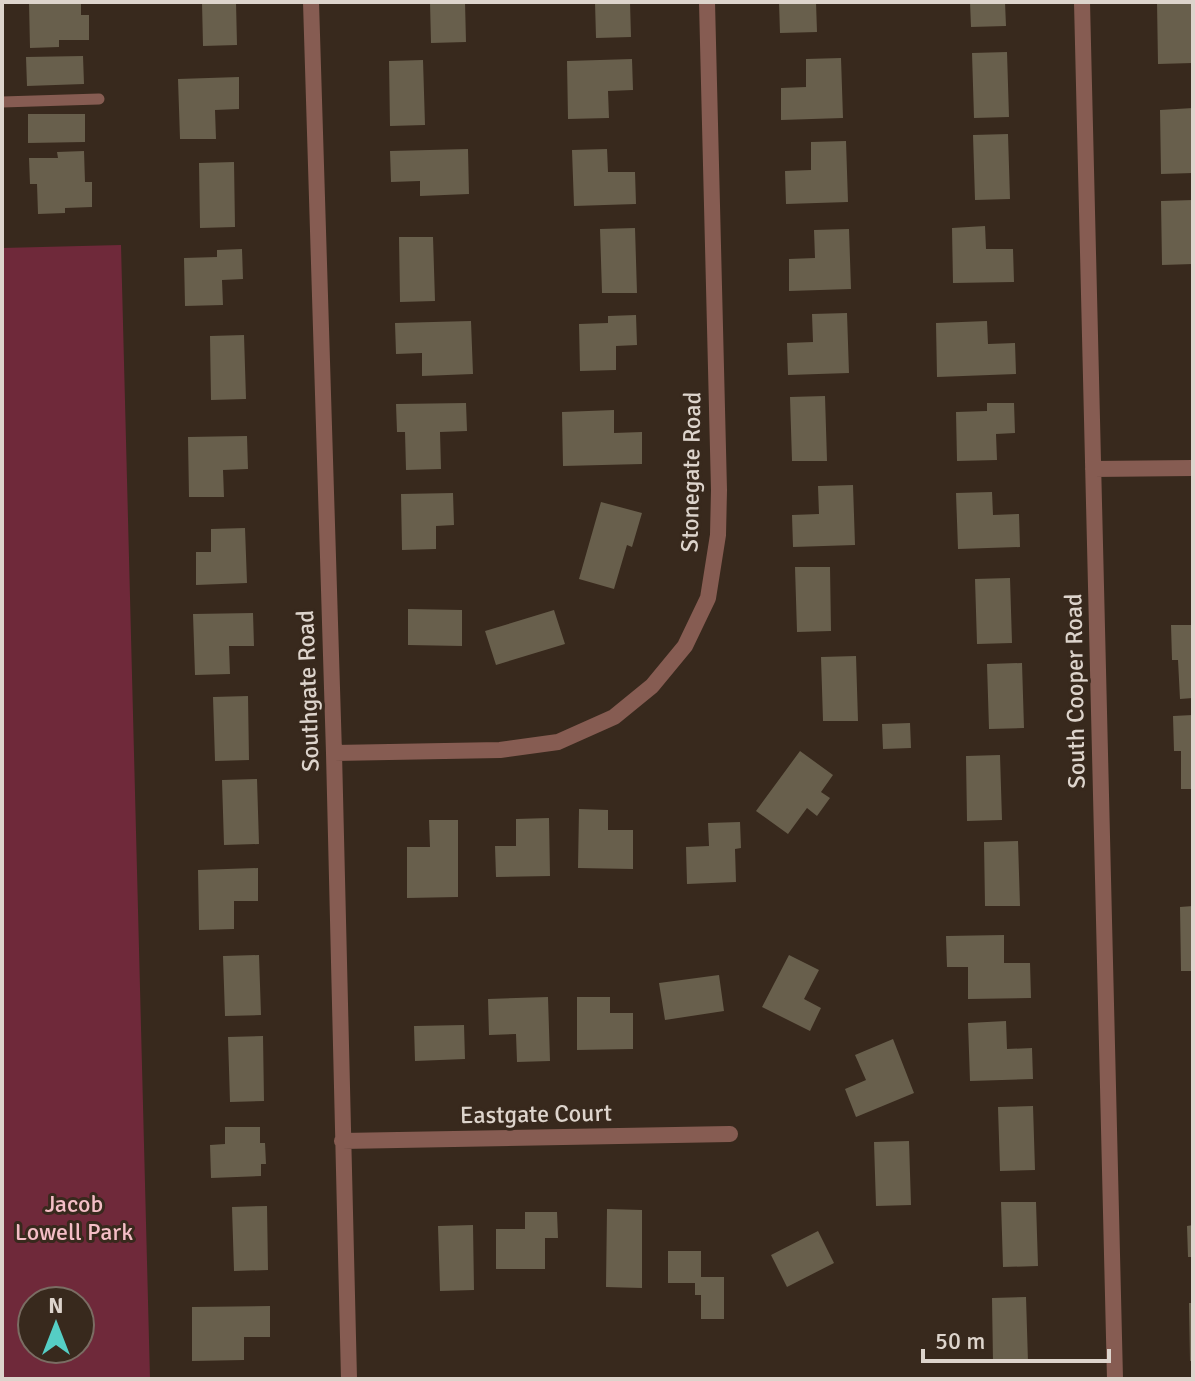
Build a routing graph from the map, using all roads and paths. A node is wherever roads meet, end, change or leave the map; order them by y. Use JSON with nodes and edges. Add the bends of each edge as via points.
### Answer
{"nodes":[{"id":1,"x":311,"y":2,"type":"edge"},
{"id":2,"x":707,"y":2,"type":"edge"},
{"id":3,"x":1082,"y":2,"type":"edge"},
{"id":4,"x":99,"y":99,"type":"dead end"},
{"id":5,"x":2,"y":102,"type":"edge"},
{"id":6,"x":1193,"y":468,"type":"edge"},
{"id":7,"x":1093,"y":469,"type":"junction"},
{"id":8,"x":334,"y":753,"type":"junction"},
{"id":9,"x":730,"y":1134,"type":"dead end"},
{"id":10,"x":342,"y":1141,"type":"junction"},
{"id":11,"x":349,"y":1379,"type":"edge"},
{"id":12,"x":1115,"y":1379,"type":"edge"}],
"edges":[{"from":1,"to":8,"type":"street","name":"Southgate Road"},
{"from":2,"to":8,"type":"street","name":"Stonegate Road","via":[[718,535],[708,598],[685,646],[652,686],[614,717],[558,742],[500,750]]},
{"from":3,"to":7,"type":"street","name":"South Cooper Road"},
{"from":4,"to":5,"type":"lane"},
{"from":6,"to":7,"type":"street"},
{"from":7,"to":12,"type":"street","name":"South Cooper Road"},
{"from":8,"to":10,"type":"street","name":"Southgate Road"},
{"from":9,"to":10,"type":"street","name":"Eastgate Court"},
{"from":10,"to":11,"type":"street","name":"Southgate Road"}]}
